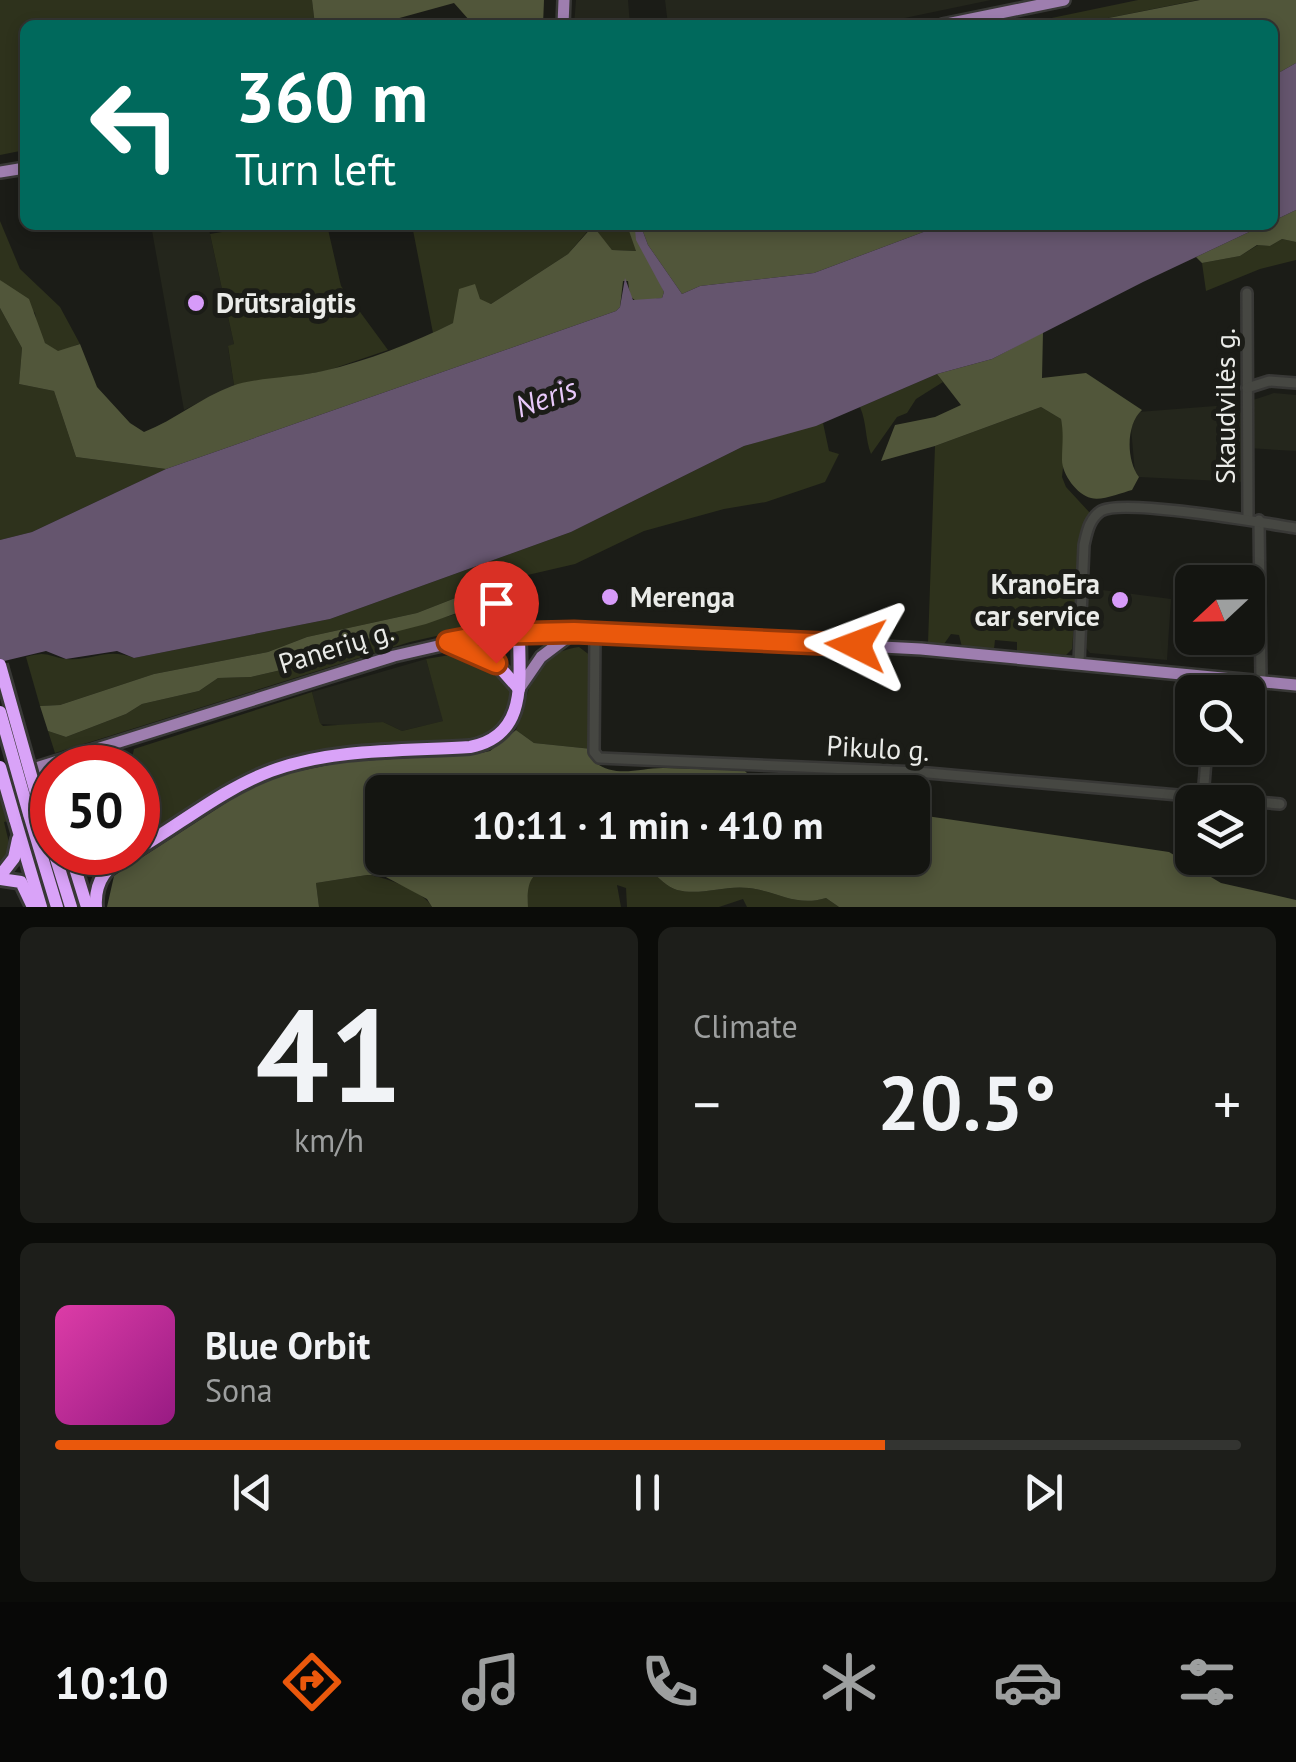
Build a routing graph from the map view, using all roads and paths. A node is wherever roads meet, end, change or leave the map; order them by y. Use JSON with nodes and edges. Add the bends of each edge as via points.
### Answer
{"nodes":[{"id":1,"x":1064,"y":0,"type":"edge"},
{"id":2,"x":966,"y":20,"type":"edge"},
{"id":3,"x":1247,"y":293,"type":"dead end"},
{"id":4,"x":1296,"y":383,"type":"edge"},
{"id":5,"x":1247,"y":388,"type":"junction"},
{"id":6,"x":1253,"y":519,"type":"junction"},
{"id":7,"x":1296,"y":528,"type":"edge"},
{"id":8,"x":518,"y":632,"type":"junction"},
{"id":9,"x":574,"y":632,"type":"junction"},
{"id":10,"x":595,"y":632,"type":"junction"},
{"id":11,"x":448,"y":642,"type":"junction"},
{"id":12,"x":1079,"y":663,"type":"junction"},
{"id":13,"x":0,"y":666,"type":"edge"},
{"id":14,"x":1214,"y":674,"type":"joint"},
{"id":15,"x":1222,"y":675,"type":"edge"},
{"id":16,"x":1261,"y":675,"type":"edge"},
{"id":17,"x":1265,"y":681,"type":"edge"},
{"id":18,"x":1296,"y":685,"type":"edge"},
{"id":19,"x":520,"y":689,"type":"junction"},
{"id":20,"x":0,"y":712,"type":"edge"},
{"id":21,"x":0,"y":767,"type":"edge"},
{"id":22,"x":0,"y":779,"type":"edge"},
{"id":23,"x":30,"y":791,"type":"edge"},
{"id":24,"x":1175,"y":795,"type":"edge"},
{"id":25,"x":30,"y":798,"type":"edge"},
{"id":26,"x":1265,"y":803,"type":"edge"},
{"id":27,"x":1280,"y":804,"type":"dead end"},
{"id":28,"x":16,"y":825,"type":"junction"},
{"id":29,"x":160,"y":835,"type":"edge"},
{"id":30,"x":50,"y":875,"type":"edge"},
{"id":31,"x":60,"y":875,"type":"edge"},
{"id":32,"x":77,"y":875,"type":"edge"},
{"id":33,"x":104,"y":875,"type":"edge"},
{"id":34,"x":0,"y":877,"type":"edge"},
{"id":35,"x":32,"y":907,"type":"edge"},
{"id":36,"x":41,"y":907,"type":"edge"},
{"id":37,"x":57,"y":907,"type":"edge"},
{"id":38,"x":70,"y":907,"type":"edge"},
{"id":39,"x":87,"y":907,"type":"edge"},
{"id":40,"x":96,"y":907,"type":"edge"}],
"edges":[{"from":1,"to":2,"type":"main road"},
{"from":3,"to":5,"type":"street","name":"Skaudvilės g."},
{"from":4,"to":5,"type":"street"},
{"from":5,"to":6,"type":"street","name":"Skaudvilės g."},
{"from":6,"to":7,"type":"street"},
{"from":6,"to":12,"type":"street","via":[[1118,508],[1099,513],[1084,545]]},
{"from":6,"to":16,"type":"street","name":"Skaudvilės g."},
{"from":8,"to":9,"type":"main road","name":"Panerių g."},
{"from":8,"to":11,"type":"main road","name":"Panerių g."},
{"from":8,"to":19,"type":"highway"},
{"from":9,"to":10,"type":"main road","name":"Panerių g."},
{"from":9,"to":19,"type":"main road","via":[[540,657]]},
{"from":10,"to":12,"type":"main road","name":"Panerių g."},
{"from":10,"to":24,"type":"street","name":"Pikulo g.","via":[[594,752],[600,758],[916,772]]},
{"from":11,"to":19,"type":"highway","via":[[496,663]]},
{"from":11,"to":22,"type":"main road","name":"Panerių g."},
{"from":12,"to":14,"type":"main road","name":"Panerių g."},
{"from":13,"to":23,"type":"highway","bridge":true},
{"from":14,"to":15,"type":"main road","name":"Panerių g."},
{"from":17,"to":18,"type":"main road","name":"Panerių g."},
{"from":19,"to":29,"type":"highway","via":[[510,720],[484,743],[334,756],[273,770]]},
{"from":20,"to":25,"type":"highway","bridge":true},
{"from":21,"to":28,"type":"highway","bridge":true},
{"from":26,"to":27,"type":"street","name":"Pikulo g."},
{"from":28,"to":34,"type":"highway","via":[[14,858]]},
{"from":28,"to":36,"type":"highway"},
{"from":30,"to":37,"type":"highway"},
{"from":31,"to":38,"type":"highway"},
{"from":32,"to":39,"type":"highway"},
{"from":33,"to":40,"type":"highway"},
{"from":34,"to":35,"type":"highway","via":[[21,882]]}]}
